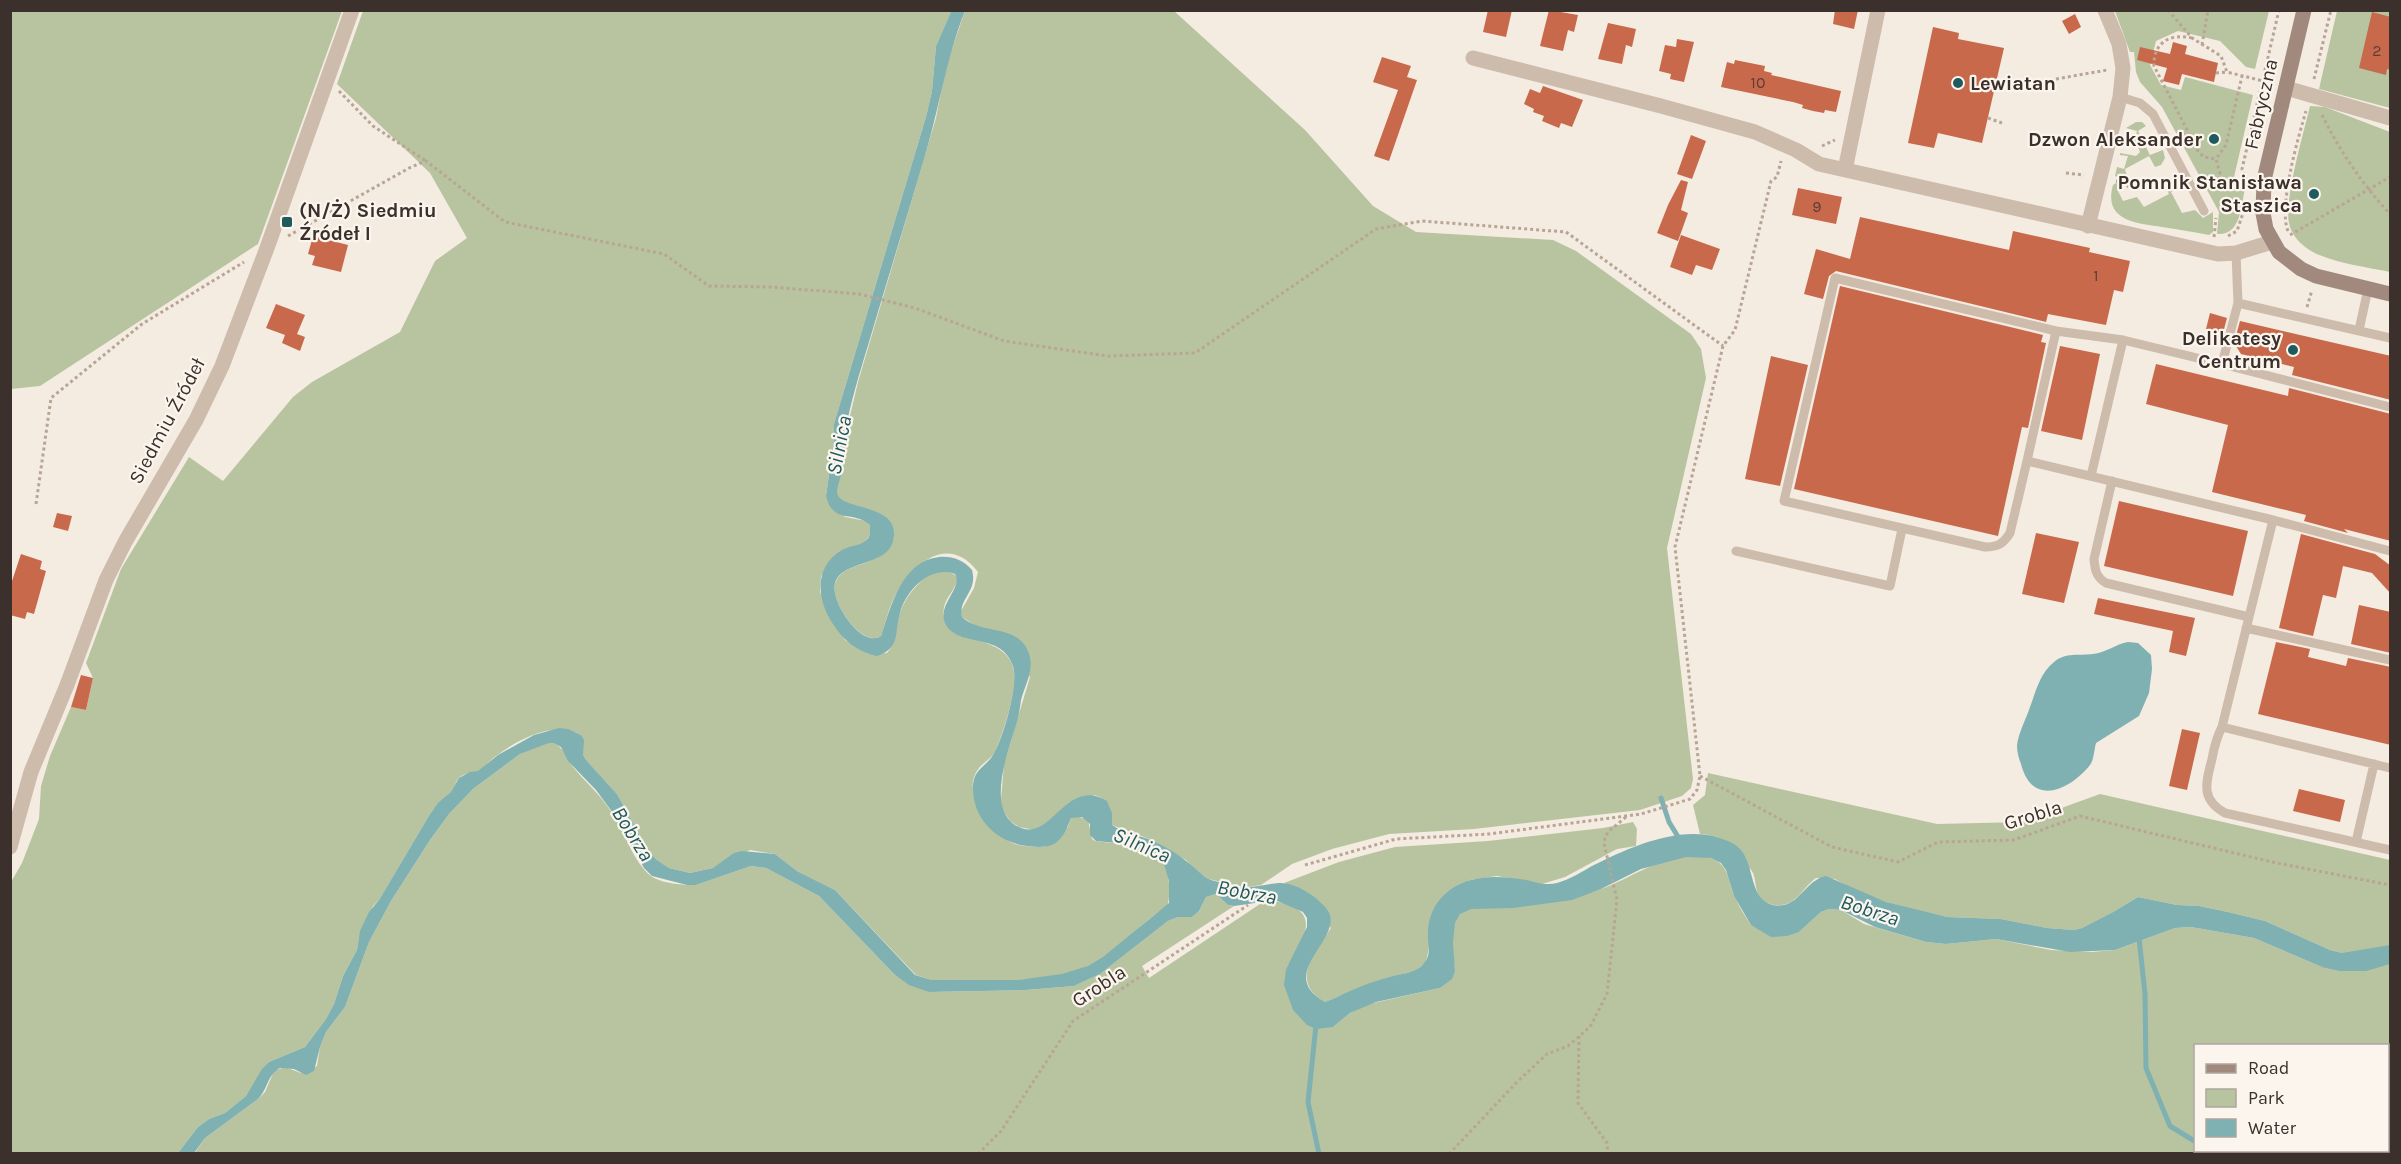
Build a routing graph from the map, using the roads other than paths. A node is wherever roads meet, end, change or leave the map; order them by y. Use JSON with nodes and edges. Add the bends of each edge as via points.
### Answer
{"nodes":[{"id":1,"x":352,"y":10,"type":"edge"},
{"id":2,"x":1878,"y":10,"type":"edge"},
{"id":3,"x":2105,"y":10,"type":"edge"},
{"id":4,"x":2304,"y":10,"type":"edge"},
{"id":5,"x":1473,"y":58,"type":"dead end"},
{"id":6,"x":2286,"y":88,"type":"junction"},
{"id":7,"x":2120,"y":97,"type":"junction"},
{"id":8,"x":2391,"y":117,"type":"edge"},
{"id":9,"x":1845,"y":170,"type":"junction"},
{"id":10,"x":2204,"y":211,"type":"dead end"},
{"id":11,"x":2088,"y":226,"type":"junction"},
{"id":12,"x":2272,"y":242,"type":"junction"},
{"id":13,"x":2236,"y":253,"type":"junction"},
{"id":14,"x":2368,"y":289,"type":"junction"},
{"id":15,"x":2391,"y":294,"type":"edge"},
{"id":16,"x":2238,"y":303,"type":"junction"},
{"id":17,"x":2359,"y":330,"type":"junction"},
{"id":18,"x":2056,"y":331,"type":"junction"},
{"id":19,"x":2391,"y":338,"type":"edge"},
{"id":20,"x":2123,"y":340,"type":"junction"},
{"id":21,"x":2222,"y":364,"type":"junction"},
{"id":22,"x":2391,"y":407,"type":"edge"},
{"id":23,"x":2027,"y":461,"type":"junction"},
{"id":24,"x":2091,"y":476,"type":"junction"},
{"id":25,"x":2112,"y":481,"type":"junction"},
{"id":26,"x":2273,"y":520,"type":"junction"},
{"id":27,"x":1902,"y":529,"type":"junction"},
{"id":28,"x":2391,"y":550,"type":"edge"},
{"id":29,"x":1736,"y":551,"type":"dead end"},
{"id":30,"x":2249,"y":617,"type":"junction"},
{"id":31,"x":2246,"y":628,"type":"junction"},
{"id":32,"x":2391,"y":660,"type":"edge"},
{"id":33,"x":2222,"y":727,"type":"junction"},
{"id":34,"x":2374,"y":764,"type":"junction"},
{"id":35,"x":2391,"y":768,"type":"edge"},
{"id":36,"x":2356,"y":842,"type":"junction"},
{"id":37,"x":10,"y":847,"type":"edge"},
{"id":38,"x":2391,"y":850,"type":"edge"}],
"edges":[{"from":1,"to":37,"type":"street","name":"Siedmiu Źródeł","via":[[222,366],[106,580],[31,772]]},
{"from":2,"to":9,"type":"street"},
{"from":3,"to":7,"type":"street","via":[[2122,59]]},
{"from":4,"to":6,"type":"main road","name":"Fabryczna"},
{"from":5,"to":9,"type":"street","via":[[1755,132],[1819,164]]},
{"from":6,"to":8,"type":"street"},
{"from":6,"to":12,"type":"main road","name":"Fabryczna","via":[[2262,197],[2266,229]]},
{"from":7,"to":10,"type":"lane","via":[[2140,103],[2153,114]]},
{"from":7,"to":11,"type":"street"},
{"from":9,"to":11,"type":"street"},
{"from":11,"to":13,"type":"street","via":[[2208,252]]},
{"from":12,"to":13,"type":"street"},
{"from":12,"to":14,"type":"main road","via":[[2288,261],[2308,273]]},
{"from":13,"to":16,"type":"lane"},
{"from":14,"to":15,"type":"main road"},
{"from":14,"to":17,"type":"lane"},
{"from":16,"to":17,"type":"lane"},
{"from":16,"to":21,"type":"lane"},
{"from":17,"to":19,"type":"lane"},
{"from":18,"to":20,"type":"lane"},
{"from":18,"to":23,"type":"lane"},
{"from":18,"to":27,"type":"lane","via":[[1835,278],[1784,501]]},
{"from":20,"to":21,"type":"lane"},
{"from":20,"to":24,"type":"lane"},
{"from":21,"to":22,"type":"lane"},
{"from":23,"to":24,"type":"lane"},
{"from":23,"to":27,"type":"lane","via":[[2010,533],[1995,547]]},
{"from":24,"to":25,"type":"lane"},
{"from":25,"to":26,"type":"lane"},
{"from":25,"to":30,"type":"lane","via":[[2094,559],[2099,579]]},
{"from":26,"to":28,"type":"lane"},
{"from":26,"to":30,"type":"lane"},
{"from":27,"to":29,"type":"lane","via":[[1890,586]]},
{"from":30,"to":31,"type":"lane"},
{"from":31,"to":32,"type":"lane"},
{"from":31,"to":33,"type":"lane"},
{"from":33,"to":34,"type":"lane"},
{"from":33,"to":36,"type":"lane","via":[[2206,782],[2208,795],[2217,809]]},
{"from":34,"to":35,"type":"lane"},
{"from":34,"to":36,"type":"lane"},
{"from":36,"to":38,"type":"lane"}]}
